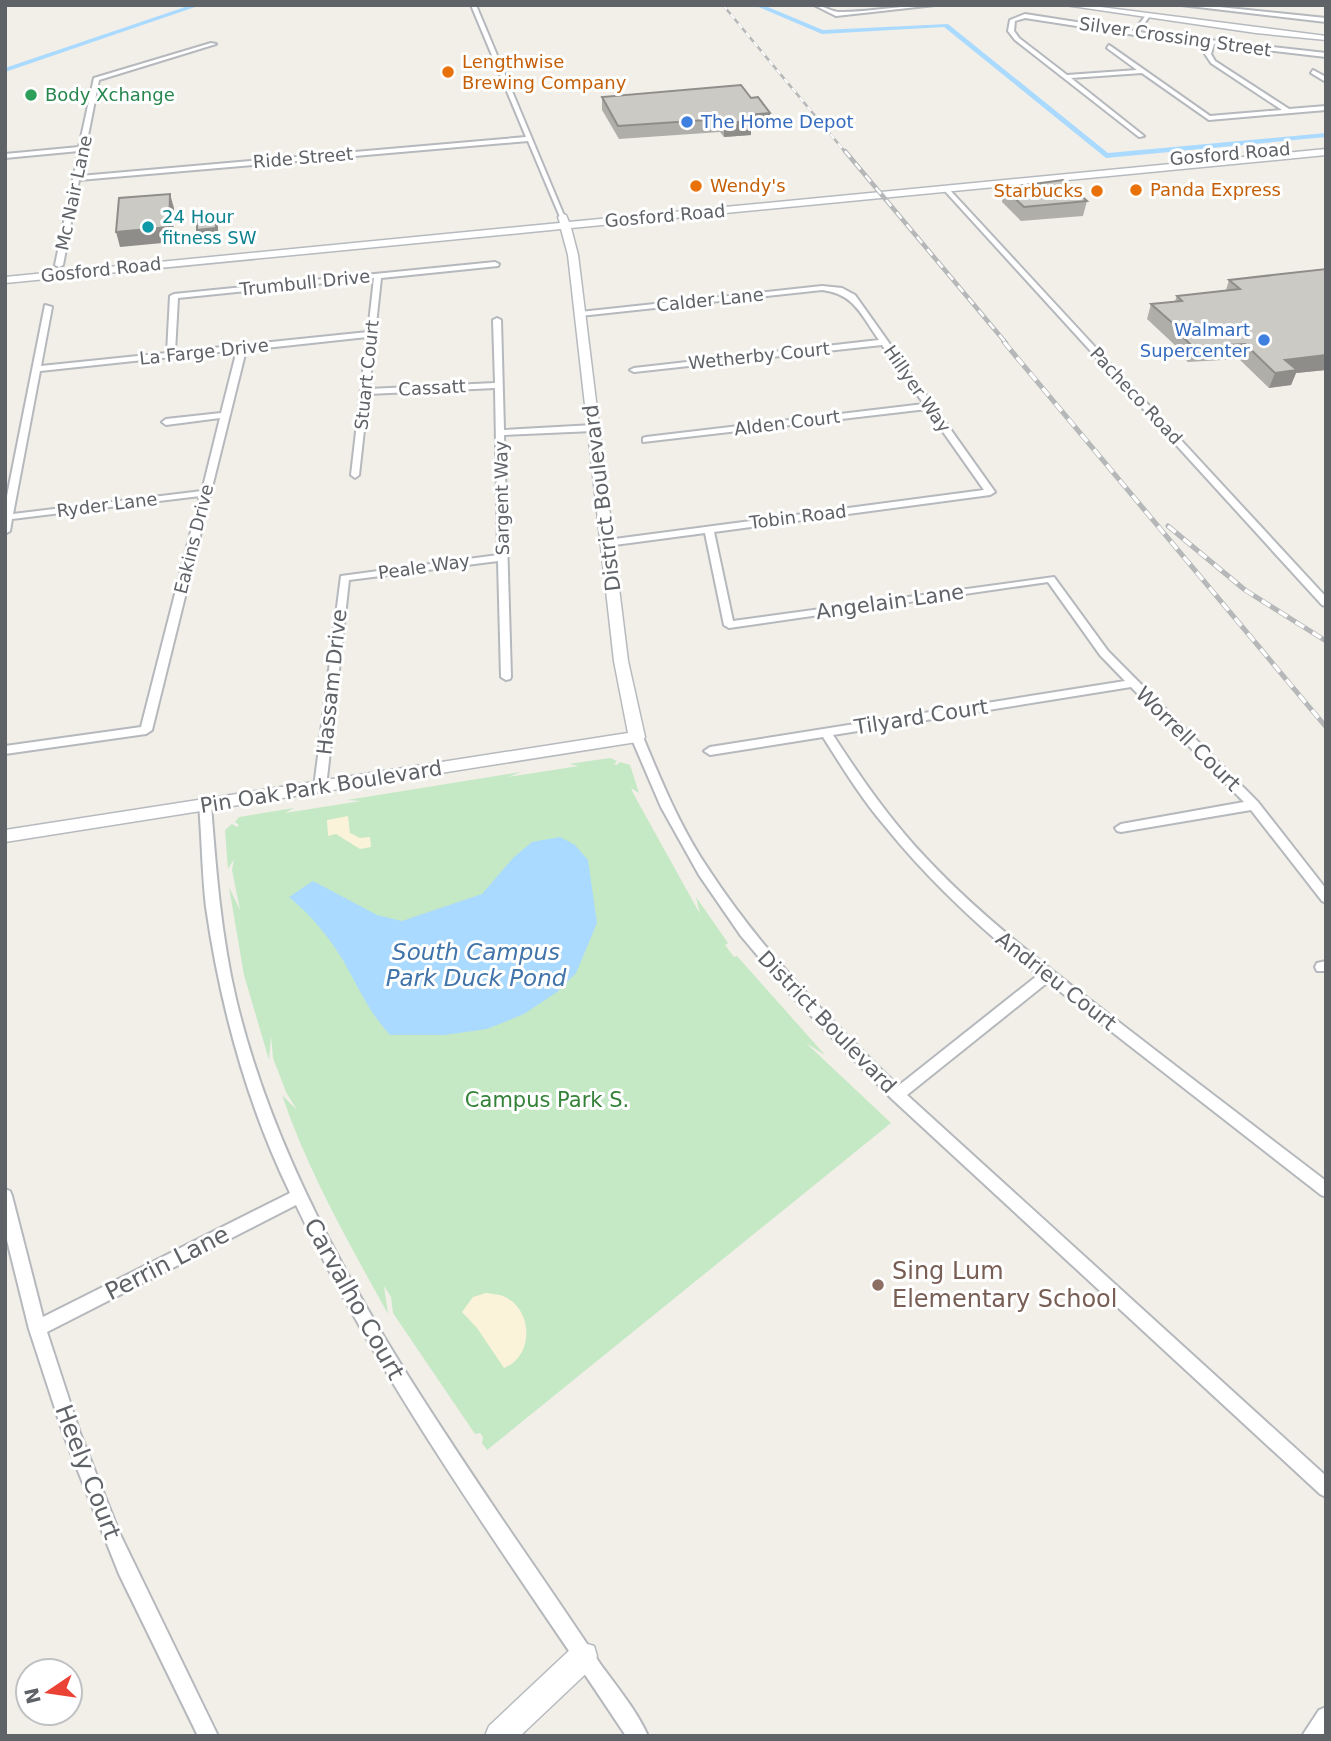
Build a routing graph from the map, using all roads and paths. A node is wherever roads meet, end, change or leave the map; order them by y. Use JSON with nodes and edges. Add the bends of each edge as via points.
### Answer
{"nodes":[{"id":1,"x":473,"y":5,"type":"edge"},
{"id":2,"x":816,"y":5,"type":"edge"},
{"id":3,"x":933,"y":5,"type":"edge"},
{"id":4,"x":1068,"y":5,"type":"edge"},
{"id":5,"x":1184,"y":5,"type":"edge"},
{"id":6,"x":1197,"y":6,"type":"edge"},
{"id":7,"x":1146,"y":17,"type":"junction"},
{"id":8,"x":1316,"y":20,"type":"junction"},
{"id":9,"x":1326,"y":20,"type":"edge"},
{"id":10,"x":1135,"y":33,"type":"junction"},
{"id":11,"x":1326,"y":38,"type":"edge"},
{"id":12,"x":1212,"y":43,"type":"junction"},
{"id":13,"x":213,"y":44,"type":"dead end"},
{"id":14,"x":1109,"y":47,"type":"dead end"},
{"id":15,"x":1326,"y":55,"type":"edge"},
{"id":16,"x":1142,"y":71,"type":"junction"},
{"id":17,"x":1312,"y":72,"type":"dead end"},
{"id":18,"x":1066,"y":77,"type":"junction"},
{"id":19,"x":1326,"y":80,"type":"edge"},
{"id":20,"x":1326,"y":108,"type":"edge"},
{"id":21,"x":1288,"y":111,"type":"junction"},
{"id":22,"x":1209,"y":118,"type":"joint"},
{"id":23,"x":1141,"y":136,"type":"dead end"},
{"id":24,"x":528,"y":139,"type":"junction"},
{"id":25,"x":1326,"y":145,"type":"edge"},
{"id":26,"x":83,"y":149,"type":"junction"},
{"id":27,"x":1326,"y":152,"type":"edge"},
{"id":28,"x":5,"y":156,"type":"edge"},
{"id":29,"x":78,"y":178,"type":"junction"},
{"id":30,"x":944,"y":185,"type":"junction"},
{"id":31,"x":747,"y":204,"type":"junction"},
{"id":32,"x":565,"y":221,"type":"junction"},
{"id":33,"x":341,"y":239,"type":"junction"},
{"id":34,"x":210,"y":259,"type":"junction"},
{"id":35,"x":495,"y":264,"type":"dead end"},
{"id":36,"x":59,"y":265,"type":"junction"},
{"id":37,"x":5,"y":270,"type":"edge"},
{"id":38,"x":378,"y":275,"type":"junction"},
{"id":39,"x":5,"y":279,"type":"edge"},
{"id":40,"x":839,"y":289,"type":"joint"},
{"id":41,"x":48,"y":307,"type":"dead end"},
{"id":42,"x":580,"y":314,"type":"junction"},
{"id":43,"x":497,"y":320,"type":"dead end"},
{"id":44,"x":371,"y":334,"type":"junction"},
{"id":45,"x":884,"y":342,"type":"junction"},
{"id":46,"x":242,"y":348,"type":"junction"},
{"id":47,"x":171,"y":355,"type":"junction"},
{"id":48,"x":37,"y":369,"type":"junction"},
{"id":49,"x":634,"y":370,"type":"dead end"},
{"id":50,"x":499,"y":385,"type":"junction"},
{"id":51,"x":365,"y":392,"type":"junction"},
{"id":52,"x":929,"y":406,"type":"junction"},
{"id":53,"x":225,"y":415,"type":"junction"},
{"id":54,"x":166,"y":422,"type":"dead end"},
{"id":55,"x":593,"y":428,"type":"junction"},
{"id":56,"x":500,"y":433,"type":"junction"},
{"id":57,"x":646,"y":440,"type":"dead end"},
{"id":58,"x":355,"y":475,"type":"dead end"},
{"id":59,"x":990,"y":492,"type":"joint"},
{"id":60,"x":205,"y":493,"type":"junction"},
{"id":61,"x":8,"y":517,"type":"junction"},
{"id":62,"x":709,"y":529,"type":"junction"},
{"id":63,"x":5,"y":531,"type":"edge"},
{"id":64,"x":607,"y":543,"type":"junction"},
{"id":65,"x":503,"y":556,"type":"junction"},
{"id":66,"x":344,"y":578,"type":"joint"},
{"id":67,"x":1051,"y":579,"type":"joint"},
{"id":68,"x":1326,"y":603,"type":"edge"},
{"id":69,"x":506,"y":677,"type":"dead end"},
{"id":70,"x":1133,"y":684,"type":"junction"},
{"id":71,"x":826,"y":732,"type":"junction"},
{"id":72,"x":637,"y":737,"type":"junction"},
{"id":73,"x":5,"y":750,"type":"edge"},
{"id":74,"x":710,"y":751,"type":"dead end"},
{"id":75,"x":320,"y":787,"type":"junction"},
{"id":76,"x":205,"y":805,"type":"junction"},
{"id":77,"x":1254,"y":805,"type":"junction"},
{"id":78,"x":1121,"y":828,"type":"dead end"},
{"id":79,"x":5,"y":836,"type":"edge"},
{"id":80,"x":1326,"y":898,"type":"edge"},
{"id":81,"x":1046,"y":975,"type":"junction"},
{"id":82,"x":897,"y":1095,"type":"junction"},
{"id":83,"x":1326,"y":1190,"type":"edge"},
{"id":84,"x":5,"y":1196,"type":"edge"},
{"id":85,"x":298,"y":1197,"type":"junction"},
{"id":86,"x":37,"y":1329,"type":"junction"},
{"id":87,"x":1326,"y":1488,"type":"edge"},
{"id":88,"x":584,"y":1656,"type":"junction"},
{"id":89,"x":1326,"y":1717,"type":"edge"},
{"id":90,"x":208,"y":1736,"type":"edge"},
{"id":91,"x":499,"y":1736,"type":"edge"},
{"id":92,"x":638,"y":1736,"type":"edge"},
{"id":93,"x":1312,"y":1736,"type":"edge"}],
"edges":[{"from":1,"to":24,"type":"street","name":"District Boulevard"},
{"from":2,"to":3,"type":"street","via":[[836,14]]},
{"from":4,"to":7,"type":"main road"},
{"from":5,"to":6,"type":"street"},
{"from":6,"to":8,"type":"street"},
{"from":7,"to":10,"type":"street"},
{"from":7,"to":11,"type":"main road"},
{"from":8,"to":9,"type":"street"},
{"from":8,"to":11,"type":"street"},
{"from":10,"to":12,"type":"street","name":"Silver Crossing Street"},
{"from":10,"to":18,"type":"street","name":"Silver Crossing Street","via":[[1018,16],[1011,23],[1013,35]]},
{"from":12,"to":15,"type":"street","name":"Silver Crossing Street"},
{"from":12,"to":21,"type":"street","via":[[1208,54],[1213,62]]},
{"from":13,"to":26,"type":"street","name":"Mc Nair Lane","via":[[96,79]]},
{"from":14,"to":16,"type":"street"},
{"from":16,"to":18,"type":"street"},
{"from":16,"to":22,"type":"street"},
{"from":17,"to":19,"type":"street"},
{"from":18,"to":23,"type":"street"},
{"from":20,"to":21,"type":"street"},
{"from":21,"to":22,"type":"street"},
{"from":24,"to":29,"type":"street","name":"Ride Street"},
{"from":24,"to":32,"type":"street","name":"District Boulevard"},
{"from":25,"to":30,"type":"main road","name":"Gosford Road"},
{"from":26,"to":28,"type":"street"},
{"from":26,"to":29,"type":"street","name":"Mc Nair Lane"},
{"from":27,"to":30,"type":"main road","name":"Gosford Road"},
{"from":29,"to":36,"type":"street","name":"Mc Nair Lane"},
{"from":30,"to":31,"type":"main road","name":"Gosford Road","via":[[888,194]]},
{"from":30,"to":31,"type":"main road","name":"Gosford Road","via":[[820,193]]},
{"from":30,"to":68,"type":"street","name":"Pacheco Road"},
{"from":31,"to":32,"type":"main road","name":"Gosford Road"},
{"from":31,"to":32,"type":"main road","name":"Gosford Road","via":[[663,216]]},
{"from":32,"to":33,"type":"main road","name":"Gosford Road"},
{"from":32,"to":34,"type":"main road","name":"Gosford Road"},
{"from":32,"to":42,"type":"main road","name":"District Boulevard"},
{"from":33,"to":34,"type":"main road"},
{"from":33,"to":36,"type":"main road","name":"Gosford Road"},
{"from":34,"to":39,"type":"main road","name":"Gosford Road"},
{"from":35,"to":38,"type":"street","name":"Trumbull Drive"},
{"from":36,"to":37,"type":"main road","name":"Gosford Road"},
{"from":36,"to":39,"type":"main road"},
{"from":38,"to":44,"type":"street","name":"Stuart Court"},
{"from":38,"to":47,"type":"street","name":"Trumbull Drive","via":[[174,296]]},
{"from":40,"to":42,"type":"street","name":"Calder Lane"},
{"from":40,"to":45,"type":"street","name":"Hillyer Way","via":[[852,297]]},
{"from":41,"to":48,"type":"street"},
{"from":42,"to":55,"type":"main road","name":"District Boulevard"},
{"from":43,"to":50,"type":"street","name":"Sargent Way"},
{"from":44,"to":46,"type":"street","name":"La Farge Drive"},
{"from":44,"to":51,"type":"street","name":"Stuart Court"},
{"from":45,"to":49,"type":"street","name":"Wetherby Court"},
{"from":45,"to":52,"type":"street","name":"Hillyer Way"},
{"from":46,"to":47,"type":"street","name":"La Farge Drive"},
{"from":46,"to":53,"type":"street","name":"Eakins Drive"},
{"from":47,"to":48,"type":"street","name":"La Farge Drive"},
{"from":48,"to":61,"type":"street"},
{"from":50,"to":51,"type":"street","name":"Cassatt"},
{"from":50,"to":56,"type":"street","name":"Sargent Way"},
{"from":51,"to":58,"type":"street","name":"Stuart Court"},
{"from":52,"to":57,"type":"street","name":"Alden Court"},
{"from":52,"to":59,"type":"street","name":"Hillyer Way"},
{"from":53,"to":54,"type":"street"},
{"from":53,"to":60,"type":"street","name":"Eakins Drive"},
{"from":55,"to":56,"type":"street"},
{"from":55,"to":64,"type":"main road","name":"District Boulevard"},
{"from":56,"to":65,"type":"street","name":"Sargent Way"},
{"from":59,"to":62,"type":"street","name":"Tobin Road"},
{"from":60,"to":61,"type":"street","name":"Ryder Lane"},
{"from":60,"to":73,"type":"street","name":"Eakins Drive","via":[[146,730]]},
{"from":61,"to":63,"type":"street"},
{"from":62,"to":64,"type":"street","name":"Tobin Road"},
{"from":62,"to":67,"type":"street","name":"Angelain Lane","via":[[729,625]]},
{"from":64,"to":72,"type":"main road","name":"District Boulevard","via":[[621,661]]},
{"from":65,"to":66,"type":"street","name":"Peale Way"},
{"from":65,"to":69,"type":"street","name":"Sargent Way"},
{"from":66,"to":75,"type":"street","name":"Hassam Drive"},
{"from":67,"to":70,"type":"street","name":"Worrell Court","via":[[1104,653]]},
{"from":70,"to":71,"type":"street","name":"Tilyard Court"},
{"from":70,"to":77,"type":"street","name":"Worrell Court"},
{"from":71,"to":74,"type":"street","name":"Tilyard Court"},
{"from":71,"to":81,"type":"street","name":"Andrieu Court","via":[[900,840],[974,915]]},
{"from":72,"to":75,"type":"main road","name":"Pin Oak Park Boulevard"},
{"from":72,"to":82,"type":"street","name":"District Boulevard","via":[[680,837],[736,923],[802,1002]]},
{"from":75,"to":76,"type":"main road","name":"Pin Oak Park Boulevard"},
{"from":76,"to":79,"type":"main road","name":"Pin Oak Park Boulevard"},
{"from":76,"to":85,"type":"street","name":"Carvalho Court","via":[[211,907],[221,968],[250,1077]]},
{"from":77,"to":78,"type":"street"},
{"from":77,"to":80,"type":"street","name":"Worrell Court"},
{"from":81,"to":82,"type":"street"},
{"from":81,"to":83,"type":"street","name":"Andrieu Court"},
{"from":82,"to":87,"type":"street","name":"District Boulevard"},
{"from":84,"to":86,"type":"street","name":"Heely Court"},
{"from":85,"to":86,"type":"street","name":"Perrin Lane"},
{"from":85,"to":88,"type":"street","name":"Carvalho Court","via":[[338,1279],[386,1360]]},
{"from":86,"to":90,"type":"street","name":"Heely Court","via":[[101,1510]]},
{"from":88,"to":91,"type":"main road"},
{"from":88,"to":92,"type":"street","name":"Carvalho Court"},
{"from":89,"to":93,"type":"street"}]}
